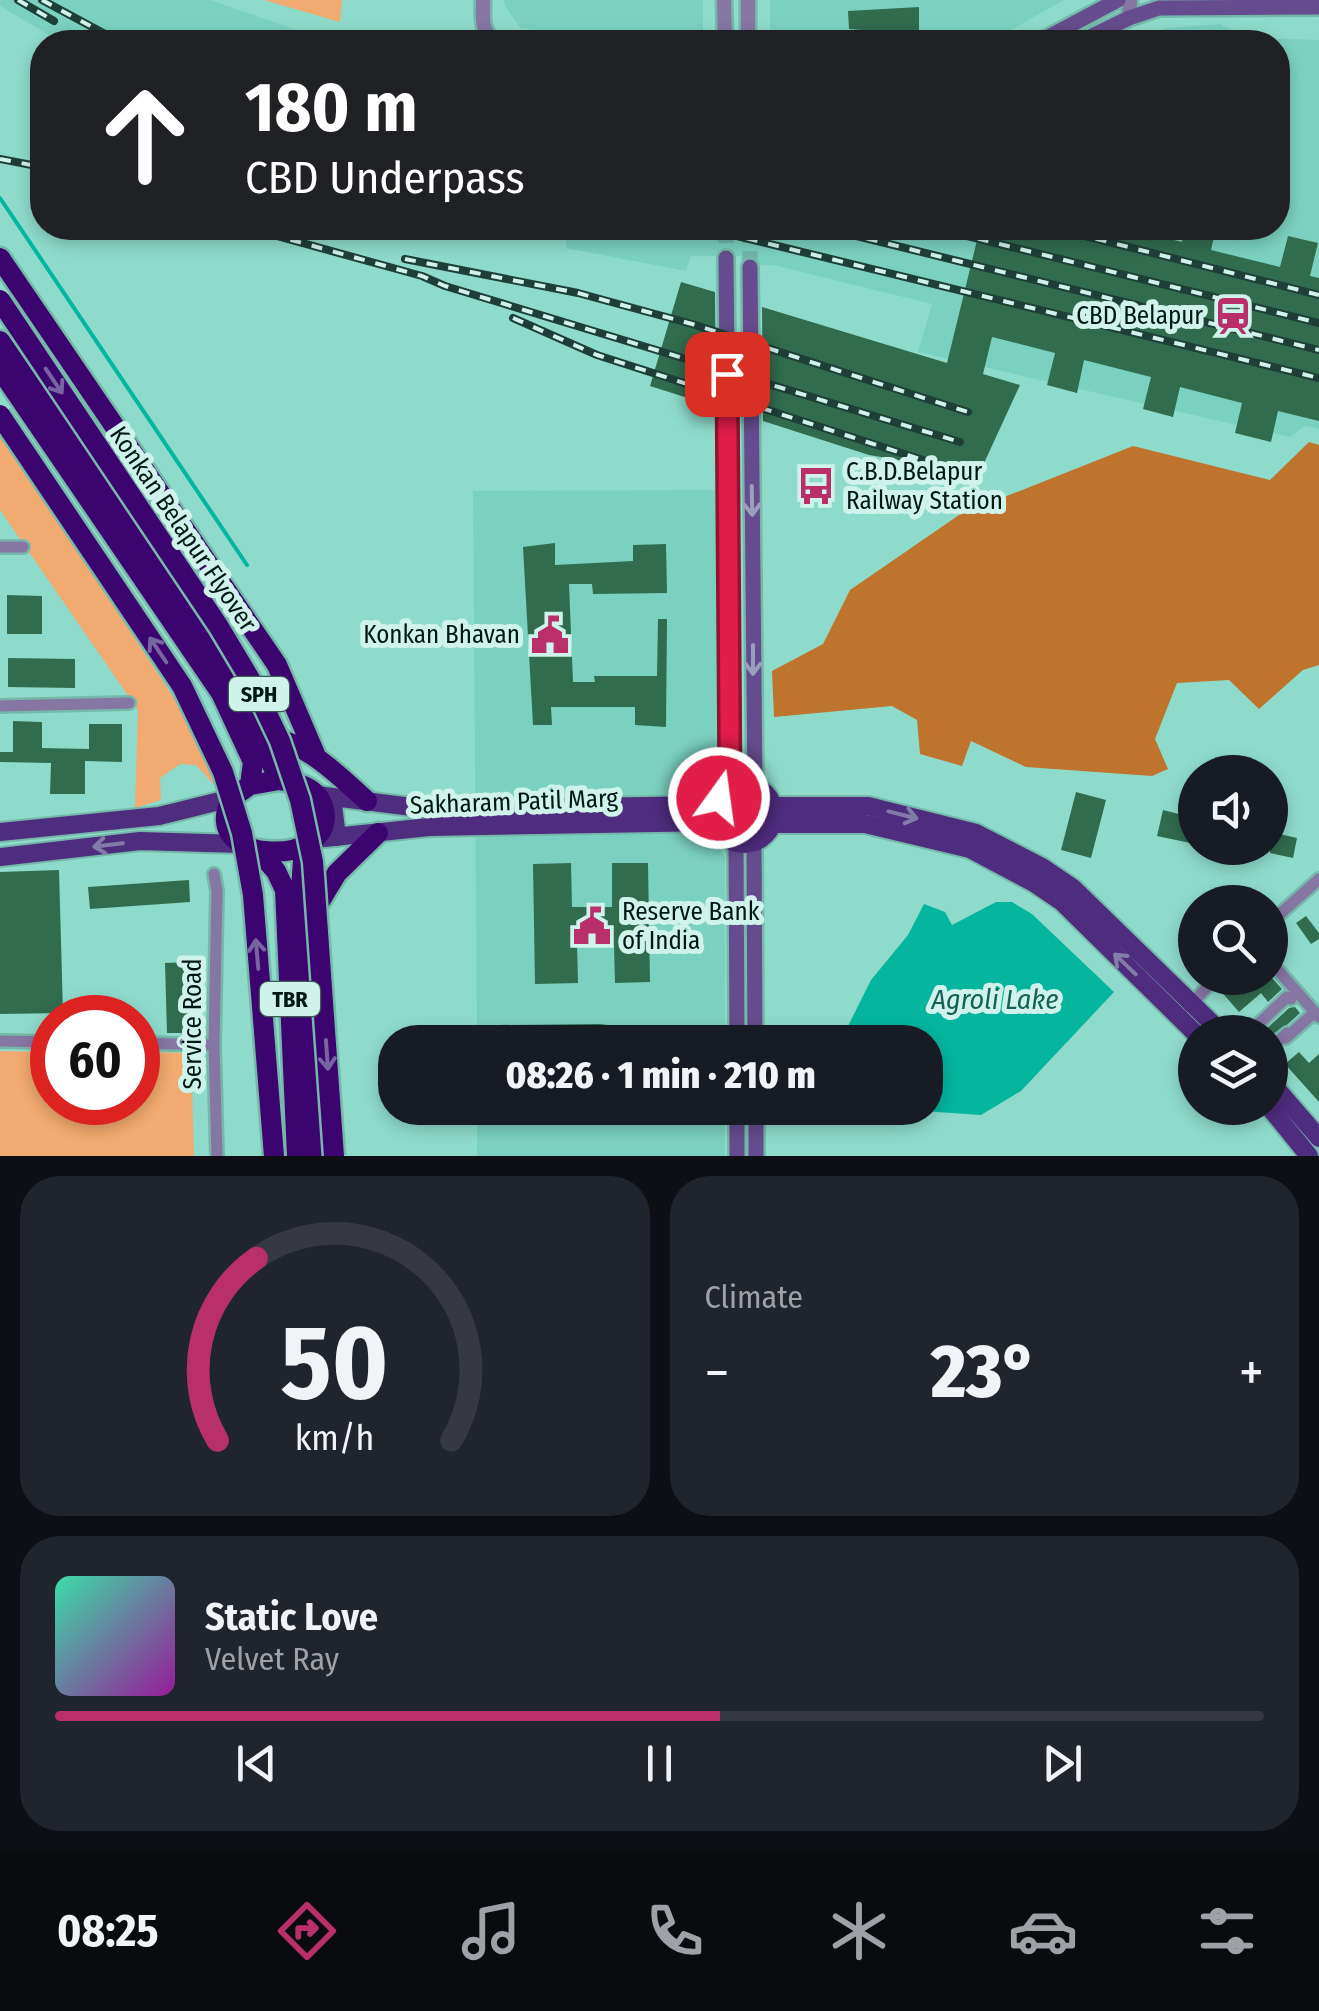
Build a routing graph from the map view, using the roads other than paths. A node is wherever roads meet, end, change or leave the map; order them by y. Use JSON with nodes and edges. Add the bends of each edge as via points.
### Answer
{"nodes":[{"id":1,"x":484,"y":0,"type":"edge"},
{"id":2,"x":724,"y":0,"type":"edge"},
{"id":3,"x":748,"y":0,"type":"edge"},
{"id":4,"x":1130,"y":0,"type":"edge"},
{"id":5,"x":1113,"y":1,"type":"edge"},
{"id":6,"x":1319,"y":7,"type":"edge"},
{"id":7,"x":1128,"y":18,"type":"junction"},
{"id":8,"x":484,"y":30,"type":"edge"},
{"id":9,"x":724,"y":30,"type":"edge"},
{"id":10,"x":748,"y":30,"type":"edge"},
{"id":11,"x":1061,"y":30,"type":"edge"},
{"id":12,"x":1104,"y":30,"type":"edge"},
{"id":13,"x":0,"y":258,"type":"edge"},
{"id":14,"x":726,"y":258,"type":"tunnel mouth"},
{"id":15,"x":750,"y":267,"type":"tunnel mouth"},
{"id":16,"x":0,"y":300,"type":"edge"},
{"id":17,"x":0,"y":340,"type":"edge"},
{"id":18,"x":0,"y":369,"type":"edge"},
{"id":19,"x":0,"y":415,"type":"edge"},
{"id":20,"x":0,"y":547,"type":"edge"},
{"id":21,"x":23,"y":547,"type":"dead end"},
{"id":22,"x":129,"y":703,"type":"dead end"},
{"id":23,"x":0,"y":706,"type":"edge"},
{"id":24,"x":260,"y":734,"type":"junction"},
{"id":25,"x":315,"y":754,"type":"junction"},
{"id":26,"x":278,"y":780,"type":"junction"},
{"id":27,"x":250,"y":785,"type":"junction"},
{"id":28,"x":754,"y":787,"type":"junction"},
{"id":29,"x":730,"y":788,"type":"junction"},
{"id":30,"x":325,"y":796,"type":"junction"},
{"id":31,"x":232,"y":798,"type":"junction"},
{"id":32,"x":367,"y":802,"type":"junction"},
{"id":33,"x":715,"y":813,"type":"junction"},
{"id":34,"x":772,"y":815,"type":"junction"},
{"id":35,"x":159,"y":816,"type":"junction"},
{"id":36,"x":0,"y":832,"type":"edge"},
{"id":37,"x":378,"y":833,"type":"junction"},
{"id":38,"x":337,"y":837,"type":"junction"},
{"id":39,"x":162,"y":841,"type":"junction"},
{"id":40,"x":310,"y":842,"type":"junction"},
{"id":41,"x":745,"y":843,"type":"junction"},
{"id":42,"x":250,"y":847,"type":"junction"},
{"id":43,"x":0,"y":857,"type":"edge"},
{"id":44,"x":214,"y":874,"type":"dead end"},
{"id":45,"x":1319,"y":879,"type":"edge"},
{"id":46,"x":1288,"y":906,"type":"edge"},
{"id":47,"x":304,"y":944,"type":"junction"},
{"id":48,"x":1288,"y":982,"type":"edge"},
{"id":49,"x":1199,"y":995,"type":"edge"},
{"id":50,"x":1291,"y":998,"type":"dead end"},
{"id":51,"x":1185,"y":1010,"type":"junction"},
{"id":52,"x":1187,"y":1015,"type":"edge"},
{"id":53,"x":1193,"y":1015,"type":"edge"},
{"id":54,"x":1268,"y":1015,"type":"edge"},
{"id":55,"x":1317,"y":1015,"type":"edge"},
{"id":56,"x":738,"y":1025,"type":"edge"},
{"id":57,"x":754,"y":1025,"type":"edge"},
{"id":58,"x":1288,"y":1034,"type":"edge"},
{"id":59,"x":0,"y":1040,"type":"edge"},
{"id":60,"x":30,"y":1041,"type":"edge"},
{"id":61,"x":160,"y":1044,"type":"edge"},
{"id":62,"x":214,"y":1045,"type":"junction"},
{"id":63,"x":1288,"y":1102,"type":"edge"},
{"id":64,"x":737,"y":1125,"type":"edge"},
{"id":65,"x":756,"y":1125,"type":"edge"},
{"id":66,"x":1284,"y":1125,"type":"edge"},
{"id":67,"x":1319,"y":1138,"type":"edge"},
{"id":68,"x":218,"y":1156,"type":"edge"},
{"id":69,"x":274,"y":1156,"type":"edge"},
{"id":70,"x":297,"y":1156,"type":"edge"},
{"id":71,"x":314,"y":1156,"type":"edge"},
{"id":72,"x":334,"y":1156,"type":"edge"},
{"id":73,"x":737,"y":1156,"type":"edge"},
{"id":74,"x":756,"y":1156,"type":"edge"},
{"id":75,"x":1309,"y":1156,"type":"edge"}],
"edges":[{"from":1,"to":8,"type":"street"},
{"from":2,"to":9,"type":"street"},
{"from":3,"to":10,"type":"street"},
{"from":4,"to":7,"type":"street"},
{"from":5,"to":7,"type":"street"},
{"from":5,"to":11,"type":"main road"},
{"from":6,"to":7,"type":"main road","via":[[1160,8]]},
{"from":7,"to":12,"type":"main road"},
{"from":13,"to":25,"type":"highway","via":[[264,644]]},
{"from":14,"to":29,"type":"main road"},
{"from":15,"to":28,"type":"main road","one_way":true},
{"from":16,"to":72,"type":"highway","name":"Konkan Belapur Flyover","number":"SPH","one_way":true,"bridge":true,"via":[[220,627],[280,741],[313,862]]},
{"from":17,"to":24,"type":"highway","via":[[234,685]]},
{"from":18,"to":27,"type":"highway","via":[[221,693],[253,762]]},
{"from":69,"to":19,"type":"highway","number":"SPH","one_way":true,"bridge":true,"via":[[252,896],[223,772],[182,686]]},
{"from":20,"to":21,"type":"street"},
{"from":22,"to":23,"type":"street"},
{"from":24,"to":25,"type":"highway"},
{"from":24,"to":26,"type":"highway"},
{"from":25,"to":32,"type":"highway"},
{"from":26,"to":27,"type":"highway"},
{"from":26,"to":30,"type":"highway"},
{"from":27,"to":31,"type":"highway"},
{"from":28,"to":29,"type":"main road"},
{"from":28,"to":34,"type":"main road","via":[[766,794]]},
{"from":29,"to":33,"type":"main road"},
{"from":30,"to":32,"type":"main road","name":"Sakharam Patil Marg"},
{"from":30,"to":38,"type":"main road"},
{"from":30,"to":40,"type":"highway","number":"TBR","via":[[325,818]]},
{"from":31,"to":35,"type":"main road"},
{"from":31,"to":42,"type":"highway","number":"TBR","via":[[230,833]]},
{"from":32,"to":33,"type":"main road","name":"Sakharam Patil Marg","via":[[428,809]]},
{"from":33,"to":37,"type":"main road","name":"Sakharam Patil Marg"},
{"from":33,"to":41,"type":"main road","via":[[723,836]]},
{"from":34,"to":41,"type":"main road","via":[[768,832]]},
{"from":34,"to":51,"type":"main road","via":[[868,806],[976,833],[1073,888]]},
{"from":35,"to":36,"type":"main road"},
{"from":35,"to":39,"type":"main road"},
{"from":37,"to":38,"type":"main road","name":"Sakharam Patil Marg"},
{"from":37,"to":47,"type":"highway","via":[[330,882]]},
{"from":38,"to":40,"type":"main road","name":"Sakharam Patil Marg"},
{"from":39,"to":42,"type":"main road"},
{"from":39,"to":43,"type":"main road","one_way":true},
{"from":40,"to":42,"type":"highway","via":[[282,852]]},
{"from":40,"to":47,"type":"highway","number":"TBR","via":[[301,881]]},
{"from":41,"to":56,"type":"main road"},
{"from":41,"to":57,"type":"main road"},
{"from":42,"to":70,"type":"highway","number":"TBR","via":[[276,871],[284,890]]},
{"from":44,"to":62,"type":"street","name":"Service Road"},
{"from":45,"to":46,"type":"street"},
{"from":47,"to":71,"type":"highway","number":"TBR"},
{"from":48,"to":55,"type":"street"},
{"from":49,"to":51,"type":"street"},
{"from":50,"to":54,"type":"street"},
{"from":51,"to":52,"type":"main road"},
{"from":51,"to":53,"type":"main road"},
{"from":55,"to":58,"type":"street"},
{"from":59,"to":60,"type":"street"},
{"from":61,"to":62,"type":"street"},
{"from":62,"to":68,"type":"street","name":"Service Road"},
{"from":63,"to":67,"type":"main road"},
{"from":64,"to":73,"type":"main road"},
{"from":65,"to":74,"type":"main road"},
{"from":66,"to":75,"type":"main road"}]}
